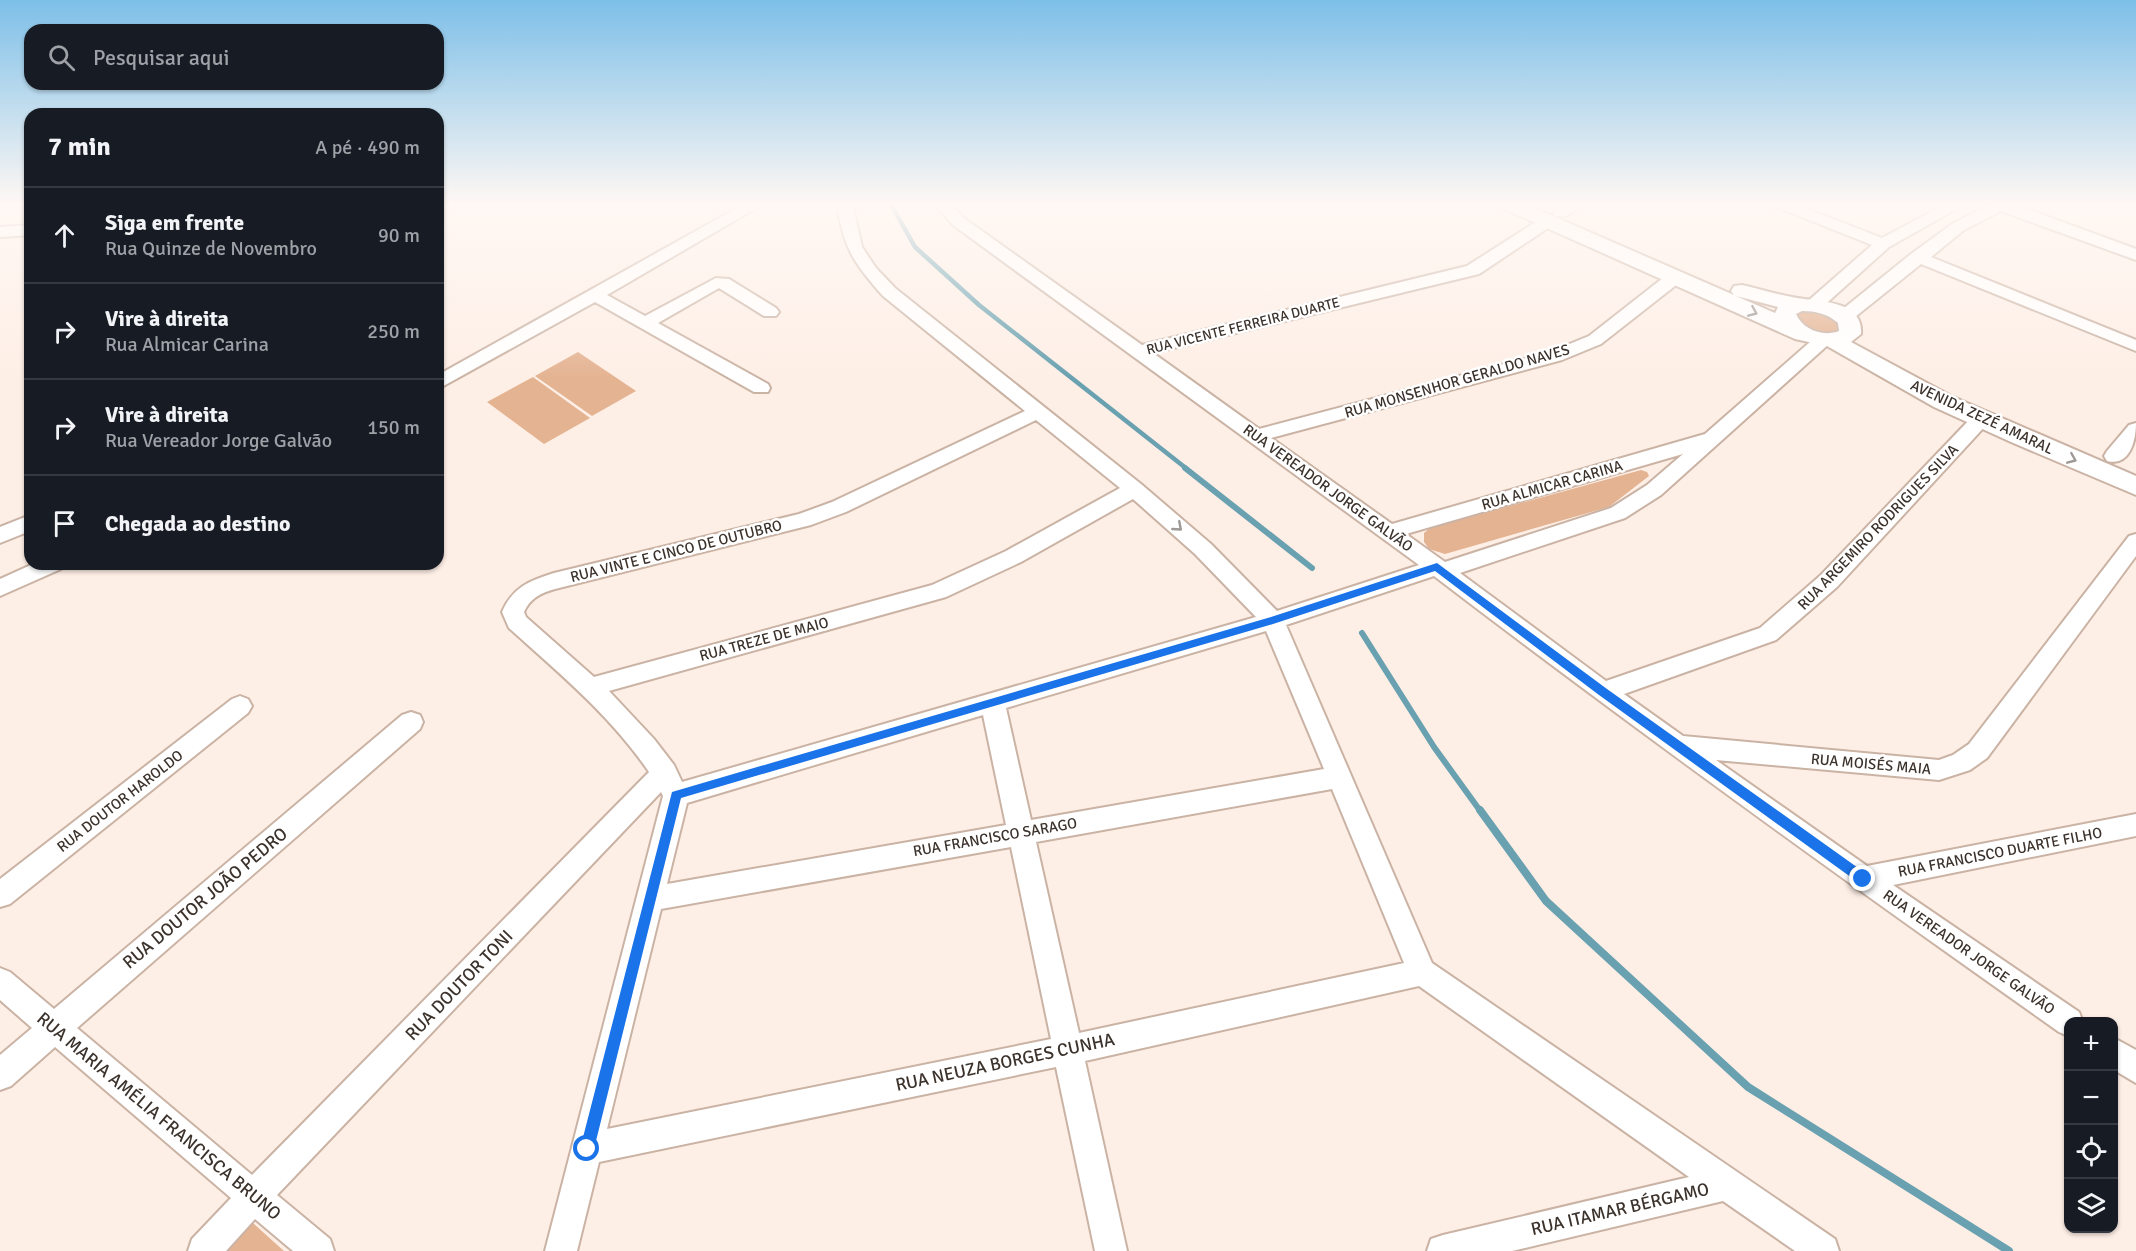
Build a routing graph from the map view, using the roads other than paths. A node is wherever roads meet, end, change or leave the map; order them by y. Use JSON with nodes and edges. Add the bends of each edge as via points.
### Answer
{"nodes":[{"id":1,"x":654,"y":261,"type":"edge"},
{"id":2,"x":865,"y":261,"type":"edge"},
{"id":3,"x":1013,"y":261,"type":"edge"},
{"id":4,"x":1486,"y":261,"type":"edge"},
{"id":5,"x":1646,"y":261,"type":"edge"},
{"id":6,"x":1671,"y":261,"type":"edge"},
{"id":7,"x":1861,"y":261,"type":"edge"},
{"id":8,"x":1912,"y":261,"type":"edge"},
{"id":9,"x":1928,"y":261,"type":"edge"},
{"id":10,"x":1674,"y":278,"type":"junction"},
{"id":11,"x":595,"y":295,"type":"junction"},
{"id":12,"x":1805,"y":305,"type":"junction"},
{"id":13,"x":770,"y":312,"type":"dead end"},
{"id":14,"x":646,"y":322,"type":"junction"},
{"id":15,"x":1837,"y":332,"type":"junction"},
{"id":16,"x":1802,"y":333,"type":"junction"},
{"id":17,"x":2136,"y":346,"type":"edge"},
{"id":18,"x":1137,"y":351,"type":"junction"},
{"id":19,"x":444,"y":380,"type":"edge"},
{"id":20,"x":761,"y":388,"type":"dead end"},
{"id":21,"x":1038,"y":412,"type":"junction"},
{"id":22,"x":1981,"y":419,"type":"junction"},
{"id":23,"x":2136,"y":429,"type":"edge"},
{"id":24,"x":1255,"y":436,"type":"junction"},
{"id":25,"x":1714,"y":438,"type":"junction"},
{"id":26,"x":2114,"y":456,"type":"junction"},
{"id":27,"x":2136,"y":466,"type":"edge"},
{"id":28,"x":2136,"y":486,"type":"edge"},
{"id":29,"x":1134,"y":489,"type":"junction"},
{"id":30,"x":24,"y":525,"type":"edge"},
{"id":31,"x":1389,"y":532,"type":"junction"},
{"id":32,"x":0,"y":536,"type":"edge"},
{"id":33,"x":2136,"y":541,"type":"edge"},
{"id":34,"x":1440,"y":569,"type":"junction"},
{"id":35,"x":40,"y":570,"type":"edge"},
{"id":36,"x":0,"y":588,"type":"edge"},
{"id":37,"x":1273,"y":621,"type":"junction"},
{"id":38,"x":590,"y":687,"type":"junction"},
{"id":39,"x":1603,"y":692,"type":"junction"},
{"id":40,"x":993,"y":704,"type":"junction"},
{"id":41,"x":240,"y":706,"type":"dead end"},
{"id":42,"x":411,"y":722,"type":"dead end"},
{"id":43,"x":1678,"y":746,"type":"junction"},
{"id":44,"x":1340,"y":777,"type":"junction"},
{"id":45,"x":670,"y":783,"type":"junction"},
{"id":46,"x":2136,"y":825,"type":"edge"},
{"id":47,"x":1021,"y":833,"type":"junction"},
{"id":48,"x":1863,"y":879,"type":"junction"},
{"id":49,"x":0,"y":895,"type":"edge"},
{"id":50,"x":650,"y":899,"type":"junction"},
{"id":51,"x":1422,"y":972,"type":"junction"},
{"id":52,"x":0,"y":982,"type":"edge"},
{"id":53,"x":2064,"y":1019,"type":"edge"},
{"id":54,"x":55,"y":1026,"type":"junction"},
{"id":55,"x":1068,"y":1050,"type":"junction"},
{"id":56,"x":2118,"y":1056,"type":"edge"},
{"id":57,"x":2136,"y":1068,"type":"edge"},
{"id":58,"x":0,"y":1075,"type":"edge"},
{"id":59,"x":587,"y":1149,"type":"junction"},
{"id":60,"x":1726,"y":1184,"type":"junction"},
{"id":61,"x":253,"y":1197,"type":"junction"},
{"id":62,"x":204,"y":1251,"type":"edge"},
{"id":63,"x":318,"y":1251,"type":"edge"},
{"id":64,"x":561,"y":1251,"type":"edge"},
{"id":65,"x":1111,"y":1251,"type":"edge"},
{"id":66,"x":1443,"y":1251,"type":"edge"},
{"id":67,"x":1823,"y":1251,"type":"edge"}],
"edges":[{"from":1,"to":11,"type":"street"},
{"from":2,"to":21,"type":"street","via":[[882,285]]},
{"from":3,"to":18,"type":"street","name":"RUA VEREADOR JORGE GALVÃO"},
{"from":4,"to":18,"type":"street","name":"RUA VICENTE FERREIRA DUARTE","via":[[1473,270]]},
{"from":5,"to":10,"type":"main road","name":"AVENIDA ZEZÉ AMARAL"},
{"from":6,"to":12,"type":"main road","name":"AVENIDA ZEZÉ AMARAL","via":[[1712,280]]},
{"from":7,"to":12,"type":"street"},
{"from":8,"to":15,"type":"street","name":"RUA ALMICAR CARINA"},
{"from":9,"to":17,"type":"street"},
{"from":10,"to":16,"type":"main road","name":"AVENIDA ZEZÉ AMARAL","one_way":true},
{"from":10,"to":24,"type":"street","name":"RUA MONSENHOR GERALDO NAVES","via":[[1595,340],[1556,356]]},
{"from":11,"to":14,"type":"street"},
{"from":11,"to":19,"type":"street"},
{"from":12,"to":15,"type":"main road","name":"AVENIDA ZEZÉ AMARAL"},
{"from":12,"to":16,"type":"main road","via":[[1788,309],[1785,314]]},
{"from":13,"to":14,"type":"street","via":[[723,283],[716,283]]},
{"from":14,"to":20,"type":"street"},
{"from":15,"to":16,"type":"main road","name":"AVENIDA ZEZÉ AMARAL"},
{"from":15,"to":22,"type":"main road","name":"AVENIDA ZEZÉ AMARAL","via":[[1868,363]]},
{"from":15,"to":25,"type":"street","name":"RUA ALMICAR CARINA"},
{"from":15,"to":26,"type":"main road","name":"AVENIDA ZEZÉ AMARAL","via":[[1905,366]]},
{"from":18,"to":24,"type":"street","name":"RUA VEREADOR JORGE GALVÃO"},
{"from":21,"to":29,"type":"street"},
{"from":21,"to":38,"type":"street","name":"RUA VINTE E CINCO DE OUTUBRO","via":[[804,520],[531,588],[516,601],[513,612],[517,622]]},
{"from":22,"to":28,"type":"main road","name":"AVENIDA ZEZÉ AMARAL","one_way":true},
{"from":22,"to":39,"type":"street","name":"RUA ARGEMIRO RODRIGUES SILVA","via":[[1829,581],[1768,634]]},
{"from":23,"to":26,"type":"street"},
{"from":24,"to":31,"type":"street","name":"RUA VEREADOR JORGE GALVÃO"},
{"from":25,"to":31,"type":"street","name":"RUA ALMICAR CARINA"},
{"from":25,"to":34,"type":"street","name":"RUA ALMICAR CARINA","via":[[1653,490],[1618,513]]},
{"from":26,"to":27,"type":"main road","name":"AVENIDA ZEZÉ AMARAL"},
{"from":29,"to":37,"type":"street","one_way":true,"via":[[1203,549]]},
{"from":29,"to":38,"type":"street","name":"RUA TREZE DE MAIO","via":[[974,577],[938,591]]},
{"from":30,"to":32,"type":"street"},
{"from":31,"to":34,"type":"street","name":"RUA VEREADOR JORGE GALVÃO"},
{"from":33,"to":43,"type":"street","name":"RUA MOISÉS MAIA","via":[[1978,751],[1961,764],[1939,770]]},
{"from":34,"to":37,"type":"street","name":"RUA ALMICAR CARINA"},
{"from":34,"to":39,"type":"street","name":"RUA VEREADOR JORGE GALVÃO"},
{"from":35,"to":36,"type":"street"},
{"from":37,"to":40,"type":"street","name":"RUA ALMICAR CARINA"},
{"from":37,"to":44,"type":"street"},
{"from":38,"to":45,"type":"street"},
{"from":39,"to":43,"type":"street","name":"RUA VEREADOR JORGE GALVÃO"},
{"from":40,"to":45,"type":"street","name":"RUA ALMICAR CARINA"},
{"from":40,"to":47,"type":"street"},
{"from":41,"to":49,"type":"street","name":"RUA DOUTOR HAROLDO"},
{"from":42,"to":54,"type":"street","name":"RUA DOUTOR JOÃO PEDRO"},
{"from":43,"to":48,"type":"street","name":"RUA VEREADOR JORGE GALVÃO"},
{"from":44,"to":47,"type":"street","name":"RUA FRANCISCO SARAGO"},
{"from":44,"to":51,"type":"street"},
{"from":45,"to":50,"type":"street"},
{"from":45,"to":61,"type":"street","name":"RUA DOUTOR TONI"},
{"from":46,"to":48,"type":"street","name":"RUA FRANCISCO DUARTE FILHO"},
{"from":47,"to":50,"type":"street","name":"RUA FRANCISCO SARAGO"},
{"from":47,"to":55,"type":"street"},
{"from":48,"to":53,"type":"street","name":"RUA VEREADOR JORGE GALVÃO"},
{"from":50,"to":59,"type":"street"},
{"from":51,"to":55,"type":"street","name":"RUA NEUZA BORGES CUNHA"},
{"from":51,"to":60,"type":"street"},
{"from":52,"to":54,"type":"street","name":"RUA MARIA AMÉLIA FRANCISCA BRUNO"},
{"from":54,"to":58,"type":"street","name":"RUA DOUTOR JOÃO PEDRO"},
{"from":54,"to":61,"type":"street","name":"RUA MARIA AMÉLIA FRANCISCA BRUNO"},
{"from":55,"to":59,"type":"street","name":"RUA NEUZA BORGES CUNHA"},
{"from":55,"to":65,"type":"street"},
{"from":56,"to":57,"type":"street"},
{"from":59,"to":64,"type":"street"},
{"from":60,"to":66,"type":"street","name":"RUA ITAMAR BÉRGAMO"},
{"from":60,"to":67,"type":"street"},
{"from":61,"to":62,"type":"street","name":"RUA DOUTOR TONI"},
{"from":61,"to":63,"type":"street","name":"RUA MARIA AMÉLIA FRANCISCA BRUNO"}]}
